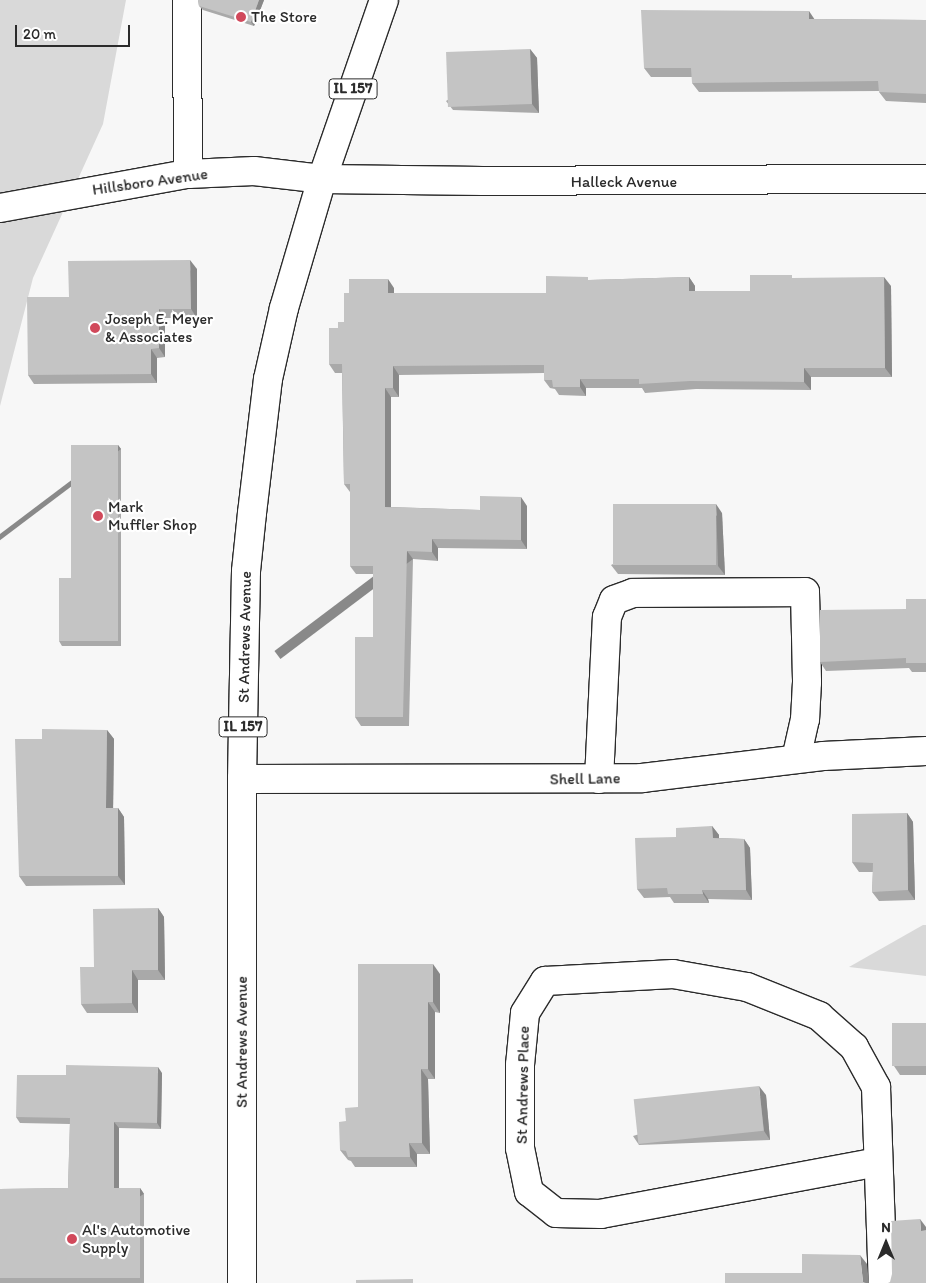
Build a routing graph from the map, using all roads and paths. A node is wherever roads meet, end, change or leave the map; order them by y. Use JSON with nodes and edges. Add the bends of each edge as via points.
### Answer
{"nodes":[{"id":1,"x":187,"y":0,"type":"edge"},
{"id":2,"x":384,"y":0,"type":"edge"},
{"id":3,"x":188,"y":174,"type":"junction"},
{"id":4,"x":322,"y":179,"type":"junction"},
{"id":5,"x":926,"y":179,"type":"edge"},
{"id":6,"x":0,"y":208,"type":"edge"},
{"id":7,"x":926,"y":751,"type":"edge"},
{"id":8,"x":796,"y":759,"type":"junction"},
{"id":9,"x":242,"y":779,"type":"junction"},
{"id":10,"x":599,"y":779,"type":"junction"},
{"id":11,"x":878,"y":1162,"type":"junction"},
{"id":12,"x":242,"y":1283,"type":"edge"},
{"id":13,"x":882,"y":1283,"type":"edge"}],
"edges":[{"from":1,"to":3,"type":"street"},
{"from":2,"to":4,"type":"street","number":"IL 157"},
{"from":3,"to":4,"type":"street","name":"Hillsboro Avenue","via":[[254,171]]},
{"from":3,"to":6,"type":"street","name":"Hillsboro Avenue"},
{"from":4,"to":5,"type":"street","name":"Halleck Avenue","via":[[678,182]]},
{"from":4,"to":9,"type":"street","name":"St Andrews Avenue","number":"IL 157","via":[[301,245],[268,380],[246,571]]},
{"from":7,"to":8,"type":"street","name":"Shell Lane"},
{"from":8,"to":10,"type":"street","name":"Shell Lane","via":[[642,778]]},
{"from":8,"to":10,"type":"street","via":[[805,719],[807,682],[805,592],[633,594],[614,600],[607,617]]},
{"from":9,"to":10,"type":"street","name":"Shell Lane"},
{"from":9,"to":12,"type":"street","name":"St Andrews Avenue","number":"IL 157"},
{"from":11,"to":11,"type":"street","name":"St Andrews Place","via":[[876,1087],[854,1048],[819,1016],[747,987],[673,974],[545,981],[525,1013],[520,1065],[520,1148],[529,1192],[556,1212],[601,1214]]},
{"from":11,"to":13,"type":"street","name":"St Andrews Place"}]}
